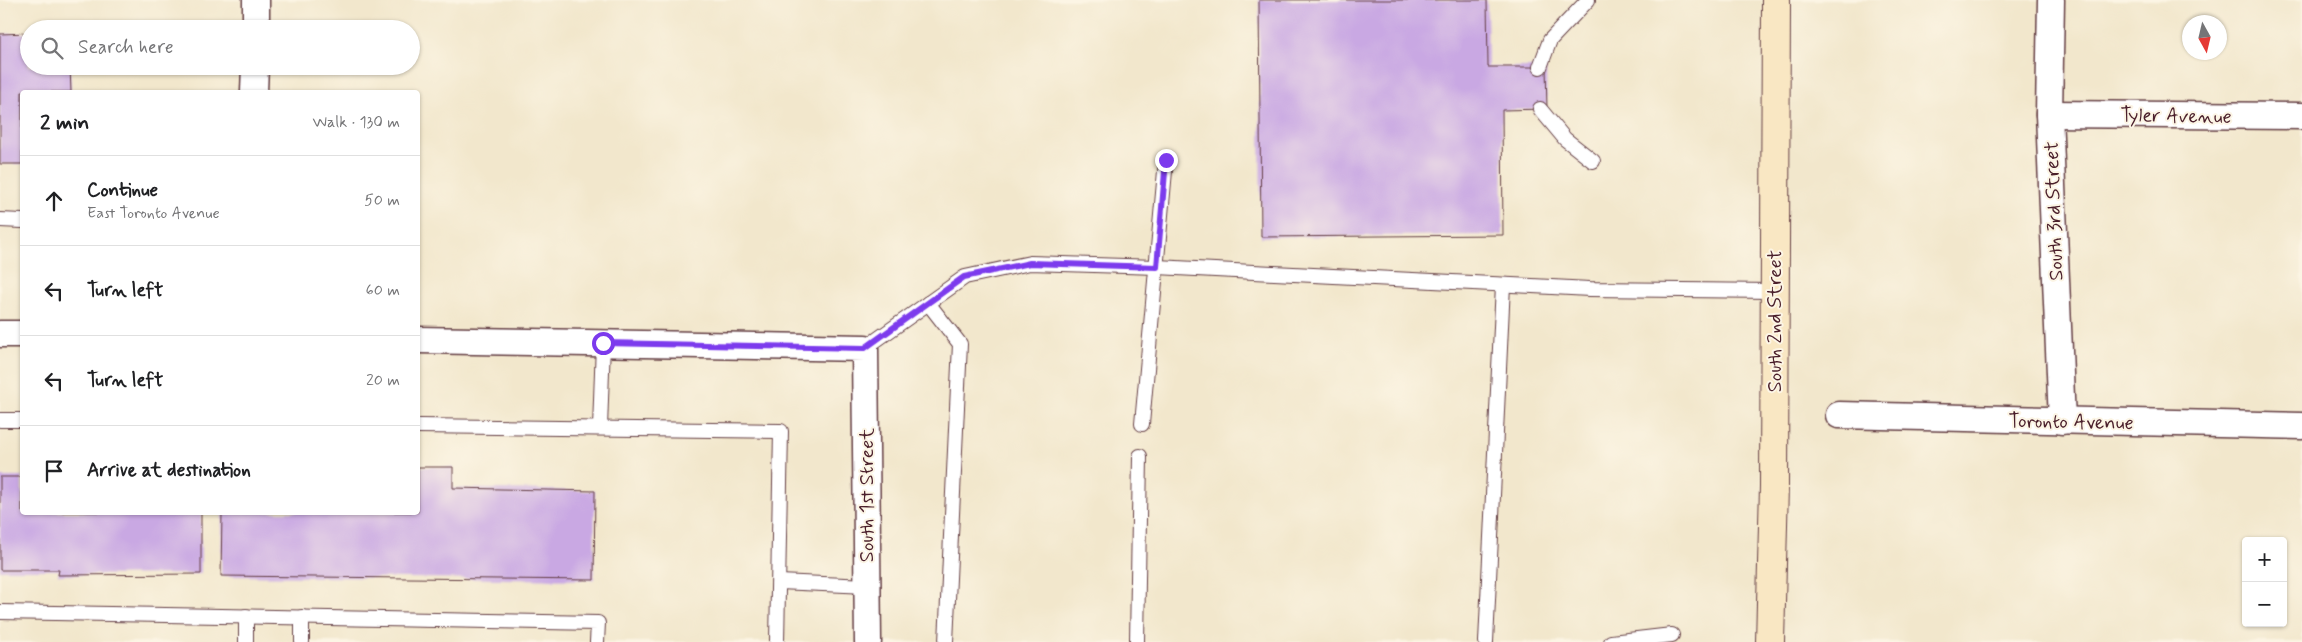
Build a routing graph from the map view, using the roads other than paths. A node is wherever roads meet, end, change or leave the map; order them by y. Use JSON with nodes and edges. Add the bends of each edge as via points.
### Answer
{"nodes":[{"id":1,"x":256,"y":0,"type":"edge"},
{"id":2,"x":1588,"y":0,"type":"edge"},
{"id":3,"x":1776,"y":0,"type":"edge"},
{"id":4,"x":2051,"y":0,"type":"edge"},
{"id":5,"x":256,"y":20,"type":"edge"},
{"id":6,"x":1540,"y":67,"type":"dead end"},
{"id":7,"x":255,"y":75,"type":"edge"},
{"id":8,"x":254,"y":90,"type":"edge"},
{"id":9,"x":1540,"y":109,"type":"dead end"},
{"id":10,"x":2049,"y":114,"type":"junction"},
{"id":11,"x":2302,"y":116,"type":"edge"},
{"id":12,"x":1166,"y":160,"type":"dead end"},
{"id":13,"x":1593,"y":161,"type":"dead end"},
{"id":14,"x":0,"y":220,"type":"edge"},
{"id":15,"x":20,"y":221,"type":"edge"},
{"id":16,"x":1157,"y":267,"type":"junction"},
{"id":17,"x":1503,"y":285,"type":"junction"},
{"id":18,"x":1774,"y":291,"type":"junction"},
{"id":19,"x":928,"y":303,"type":"junction"},
{"id":20,"x":0,"y":334,"type":"edge"},
{"id":21,"x":20,"y":334,"type":"edge"},
{"id":22,"x":420,"y":340,"type":"edge"},
{"id":23,"x":603,"y":343,"type":"junction"},
{"id":24,"x":865,"y":348,"type":"junction"},
{"id":25,"x":1839,"y":415,"type":"dead end"},
{"id":26,"x":0,"y":420,"type":"edge"},
{"id":27,"x":20,"y":420,"type":"edge"},
{"id":28,"x":2062,"y":421,"type":"junction"},
{"id":29,"x":1142,"y":424,"type":"dead end"},
{"id":30,"x":420,"y":426,"type":"edge"},
{"id":31,"x":2302,"y":426,"type":"edge"},
{"id":32,"x":600,"y":428,"type":"junction"},
{"id":33,"x":1140,"y":456,"type":"dead end"},
{"id":34,"x":778,"y":582,"type":"junction"},
{"id":35,"x":867,"y":586,"type":"junction"},
{"id":36,"x":0,"y":612,"type":"edge"},
{"id":37,"x":246,"y":616,"type":"junction"},
{"id":38,"x":302,"y":617,"type":"junction"},
{"id":39,"x":1672,"y":635,"type":"dead end"},
{"id":40,"x":246,"y":642,"type":"edge"},
{"id":41,"x":302,"y":642,"type":"edge"},
{"id":42,"x":597,"y":642,"type":"edge"},
{"id":43,"x":777,"y":642,"type":"edge"},
{"id":44,"x":868,"y":642,"type":"edge"},
{"id":45,"x":946,"y":642,"type":"edge"},
{"id":46,"x":1136,"y":642,"type":"edge"},
{"id":47,"x":1486,"y":642,"type":"edge"},
{"id":48,"x":1611,"y":642,"type":"edge"},
{"id":49,"x":1770,"y":642,"type":"edge"}],
"edges":[{"from":1,"to":5,"type":"street"},
{"from":2,"to":6,"type":"lane","via":[[1550,40]]},
{"from":3,"to":18,"type":"main road","name":"South 2nd Street"},
{"from":4,"to":10,"type":"street","name":"South 3rd Street"},
{"from":7,"to":8,"type":"street"},
{"from":9,"to":13,"type":"lane","via":[[1564,139]]},
{"from":10,"to":11,"type":"street","name":"Tyler Avenue"},
{"from":10,"to":28,"type":"street","name":"South 3rd Street"},
{"from":12,"to":16,"type":"lane"},
{"from":14,"to":15,"type":"lane"},
{"from":16,"to":17,"type":"lane"},
{"from":16,"to":19,"type":"lane","via":[[1030,263],[964,277]]},
{"from":16,"to":29,"type":"lane"},
{"from":17,"to":18,"type":"lane"},
{"from":17,"to":47,"type":"lane"},
{"from":18,"to":49,"type":"main road","name":"South 2nd Street"},
{"from":19,"to":24,"type":"lane"},
{"from":19,"to":45,"type":"lane","via":[[960,344]]},
{"from":20,"to":21,"type":"street"},
{"from":22,"to":23,"type":"street"},
{"from":23,"to":24,"type":"street"},
{"from":23,"to":32,"type":"lane"},
{"from":24,"to":35,"type":"street","name":"South 1st Street"},
{"from":25,"to":28,"type":"street","name":"Toronto Avenue"},
{"from":26,"to":27,"type":"lane"},
{"from":28,"to":31,"type":"street","name":"Toronto Avenue"},
{"from":30,"to":32,"type":"lane"},
{"from":32,"to":34,"type":"lane","via":[[781,431]]},
{"from":33,"to":46,"type":"lane"},
{"from":34,"to":35,"type":"lane"},
{"from":34,"to":43,"type":"lane"},
{"from":35,"to":44,"type":"street","name":"South 1st Street"},
{"from":36,"to":37,"type":"lane"},
{"from":37,"to":38,"type":"lane"},
{"from":37,"to":40,"type":"lane"},
{"from":38,"to":41,"type":"lane"},
{"from":38,"to":42,"type":"lane","via":[[598,622]]},
{"from":39,"to":48,"type":"lane"}]}
